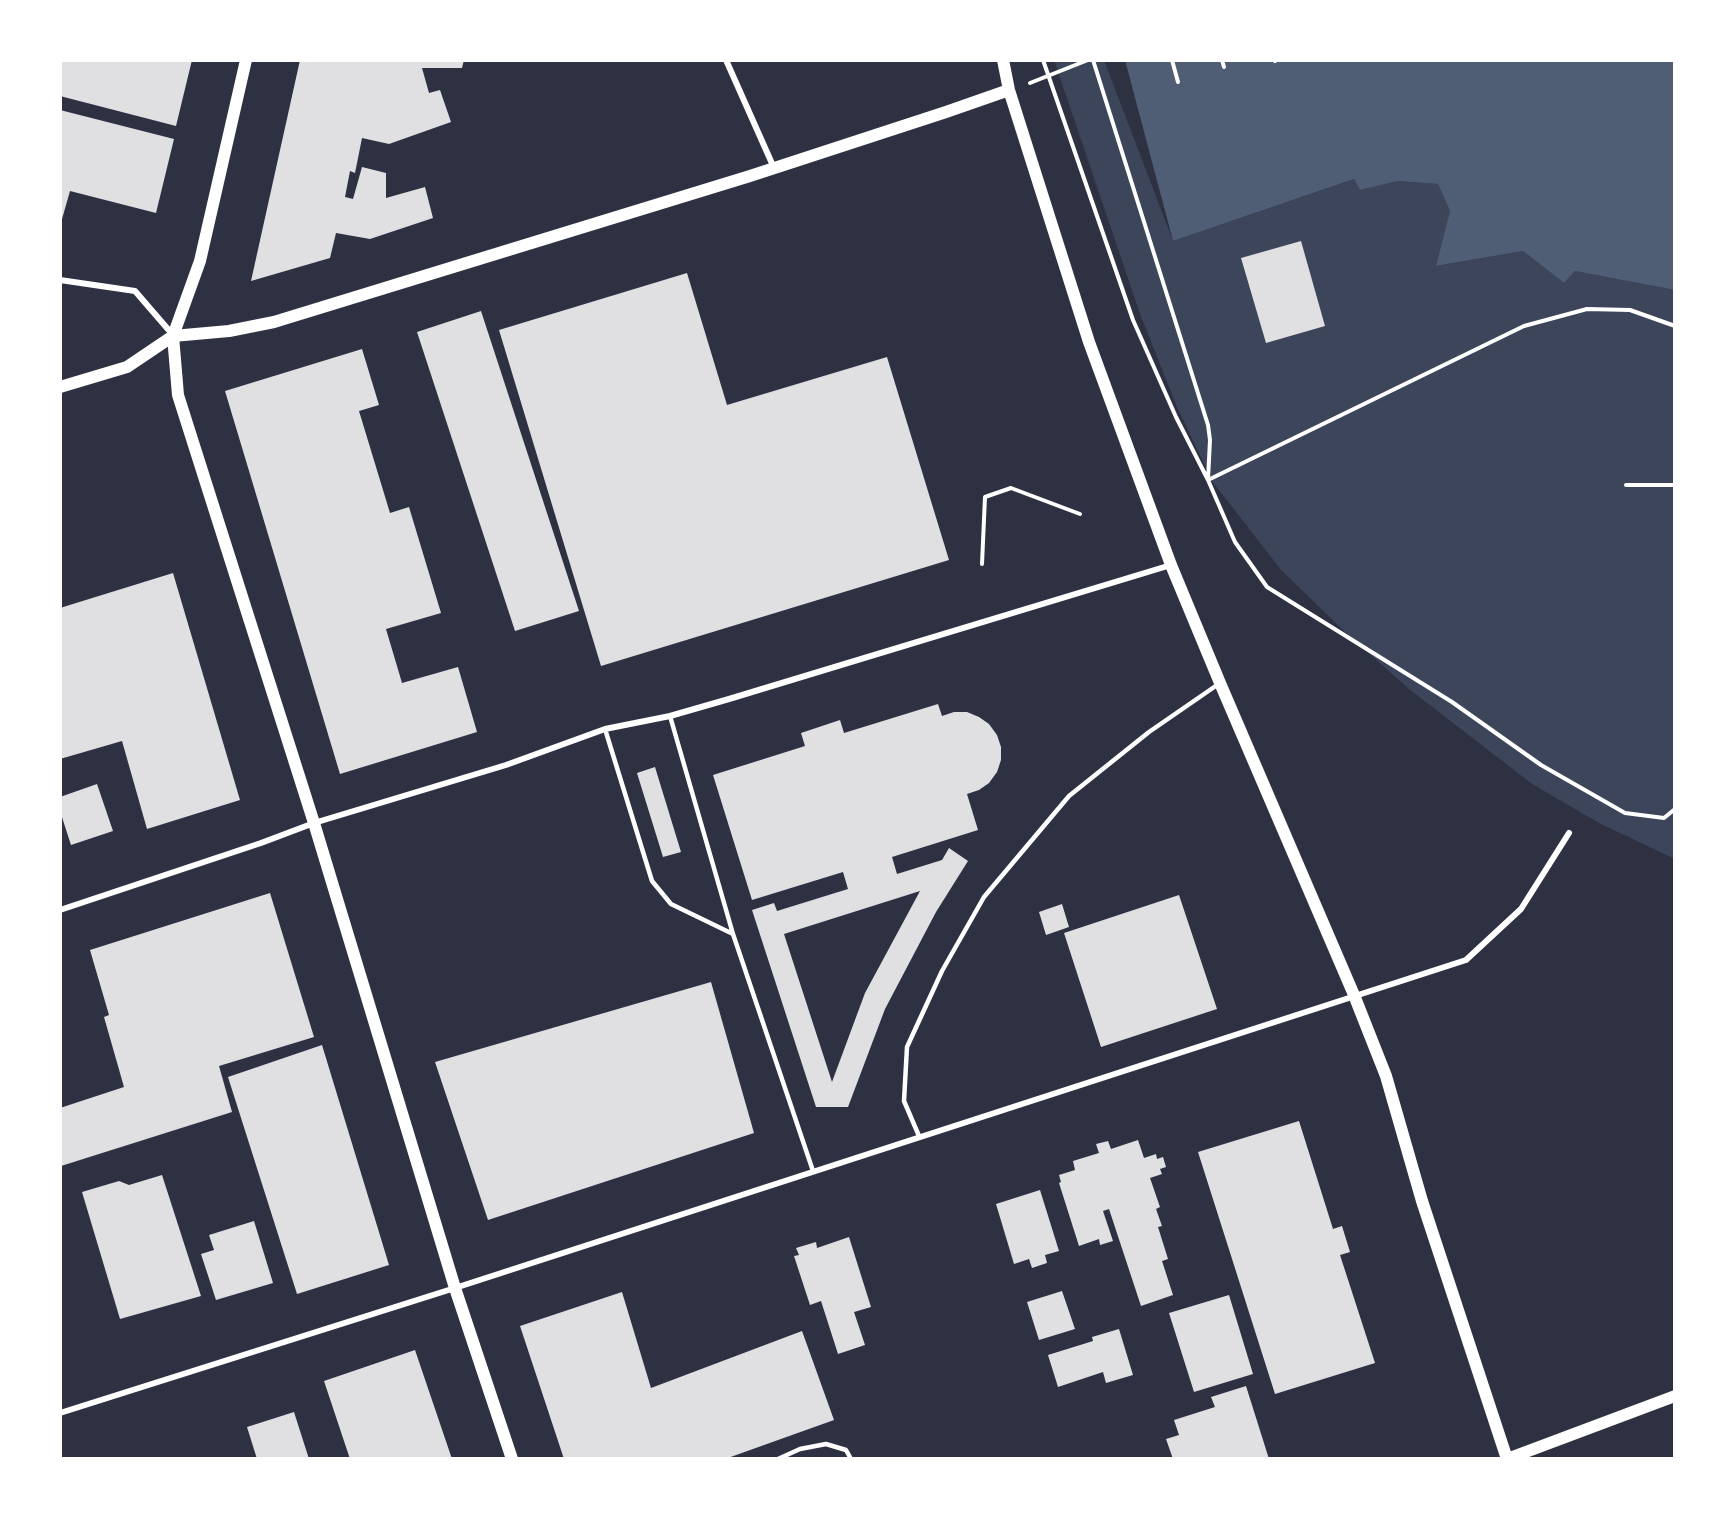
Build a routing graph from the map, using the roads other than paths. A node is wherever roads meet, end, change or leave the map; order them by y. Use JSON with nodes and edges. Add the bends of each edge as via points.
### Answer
{"nodes":[{"id":1,"x":246,"y":60,"type":"edge"},
{"id":2,"x":726,"y":60,"type":"edge"},
{"id":3,"x":1003,"y":60,"type":"edge"},
{"id":4,"x":1009,"y":90,"type":"junction"},
{"id":5,"x":774,"y":168,"type":"junction"},
{"id":6,"x":60,"y":280,"type":"edge"},
{"id":7,"x":173,"y":336,"type":"junction"},
{"id":8,"x":60,"y":387,"type":"edge"},
{"id":9,"x":1172,"y":565,"type":"junction"},
{"id":10,"x":1220,"y":683,"type":"junction"},
{"id":11,"x":670,"y":716,"type":"junction"},
{"id":12,"x":605,"y":729,"type":"junction"},
{"id":13,"x":314,"y":823,"type":"junction"},
{"id":14,"x":1569,"y":833,"type":"dead end"},
{"id":15,"x":60,"y":910,"type":"edge"},
{"id":16,"x":733,"y":934,"type":"junction"},
{"id":17,"x":1354,"y":995,"type":"junction"},
{"id":18,"x":919,"y":1136,"type":"junction"},
{"id":19,"x":813,"y":1171,"type":"junction"},
{"id":20,"x":455,"y":1288,"type":"junction"},
{"id":21,"x":1675,"y":1396,"type":"edge"},
{"id":22,"x":60,"y":1413,"type":"edge"},
{"id":23,"x":512,"y":1459,"type":"edge"},
{"id":24,"x":778,"y":1459,"type":"edge"},
{"id":25,"x":851,"y":1459,"type":"edge"},
{"id":26,"x":1507,"y":1459,"type":"edge"}],
"edges":[{"from":1,"to":7,"type":"main road","via":[[200,261]]},
{"from":2,"to":5,"type":"street"},
{"from":3,"to":4,"type":"main road"},
{"from":4,"to":5,"type":"main road"},
{"from":4,"to":9,"type":"main road","via":[[1089,342]]},
{"from":5,"to":7,"type":"main road","via":[[274,322]]},
{"from":6,"to":7,"type":"street","via":[[135,291]]},
{"from":7,"to":8,"type":"main road","via":[[127,367]]},
{"from":7,"to":13,"type":"main road","via":[[178,394]]},
{"from":9,"to":10,"type":"main road"},
{"from":9,"to":11,"type":"street"},
{"from":10,"to":17,"type":"main road"},
{"from":10,"to":18,"type":"lane","via":[[1149,732],[1069,796],[984,897],[942,971],[907,1047],[904,1101]]},
{"from":11,"to":12,"type":"street"},
{"from":11,"to":16,"type":"lane"},
{"from":12,"to":13,"type":"street","via":[[506,765]]},
{"from":12,"to":16,"type":"lane","via":[[652,881],[671,904]]},
{"from":13,"to":15,"type":"street"},
{"from":13,"to":20,"type":"main road"},
{"from":14,"to":17,"type":"street","via":[[1521,909],[1466,960]]},
{"from":16,"to":19,"type":"lane"},
{"from":17,"to":18,"type":"street"},
{"from":17,"to":26,"type":"main road","via":[[1386,1076],[1422,1201]]},
{"from":18,"to":19,"type":"street"},
{"from":19,"to":20,"type":"street"},
{"from":20,"to":22,"type":"street"},
{"from":20,"to":23,"type":"main road"},
{"from":21,"to":26,"type":"main road"},
{"from":24,"to":25,"type":"lane","via":[[826,1444],[846,1450]]}]}
